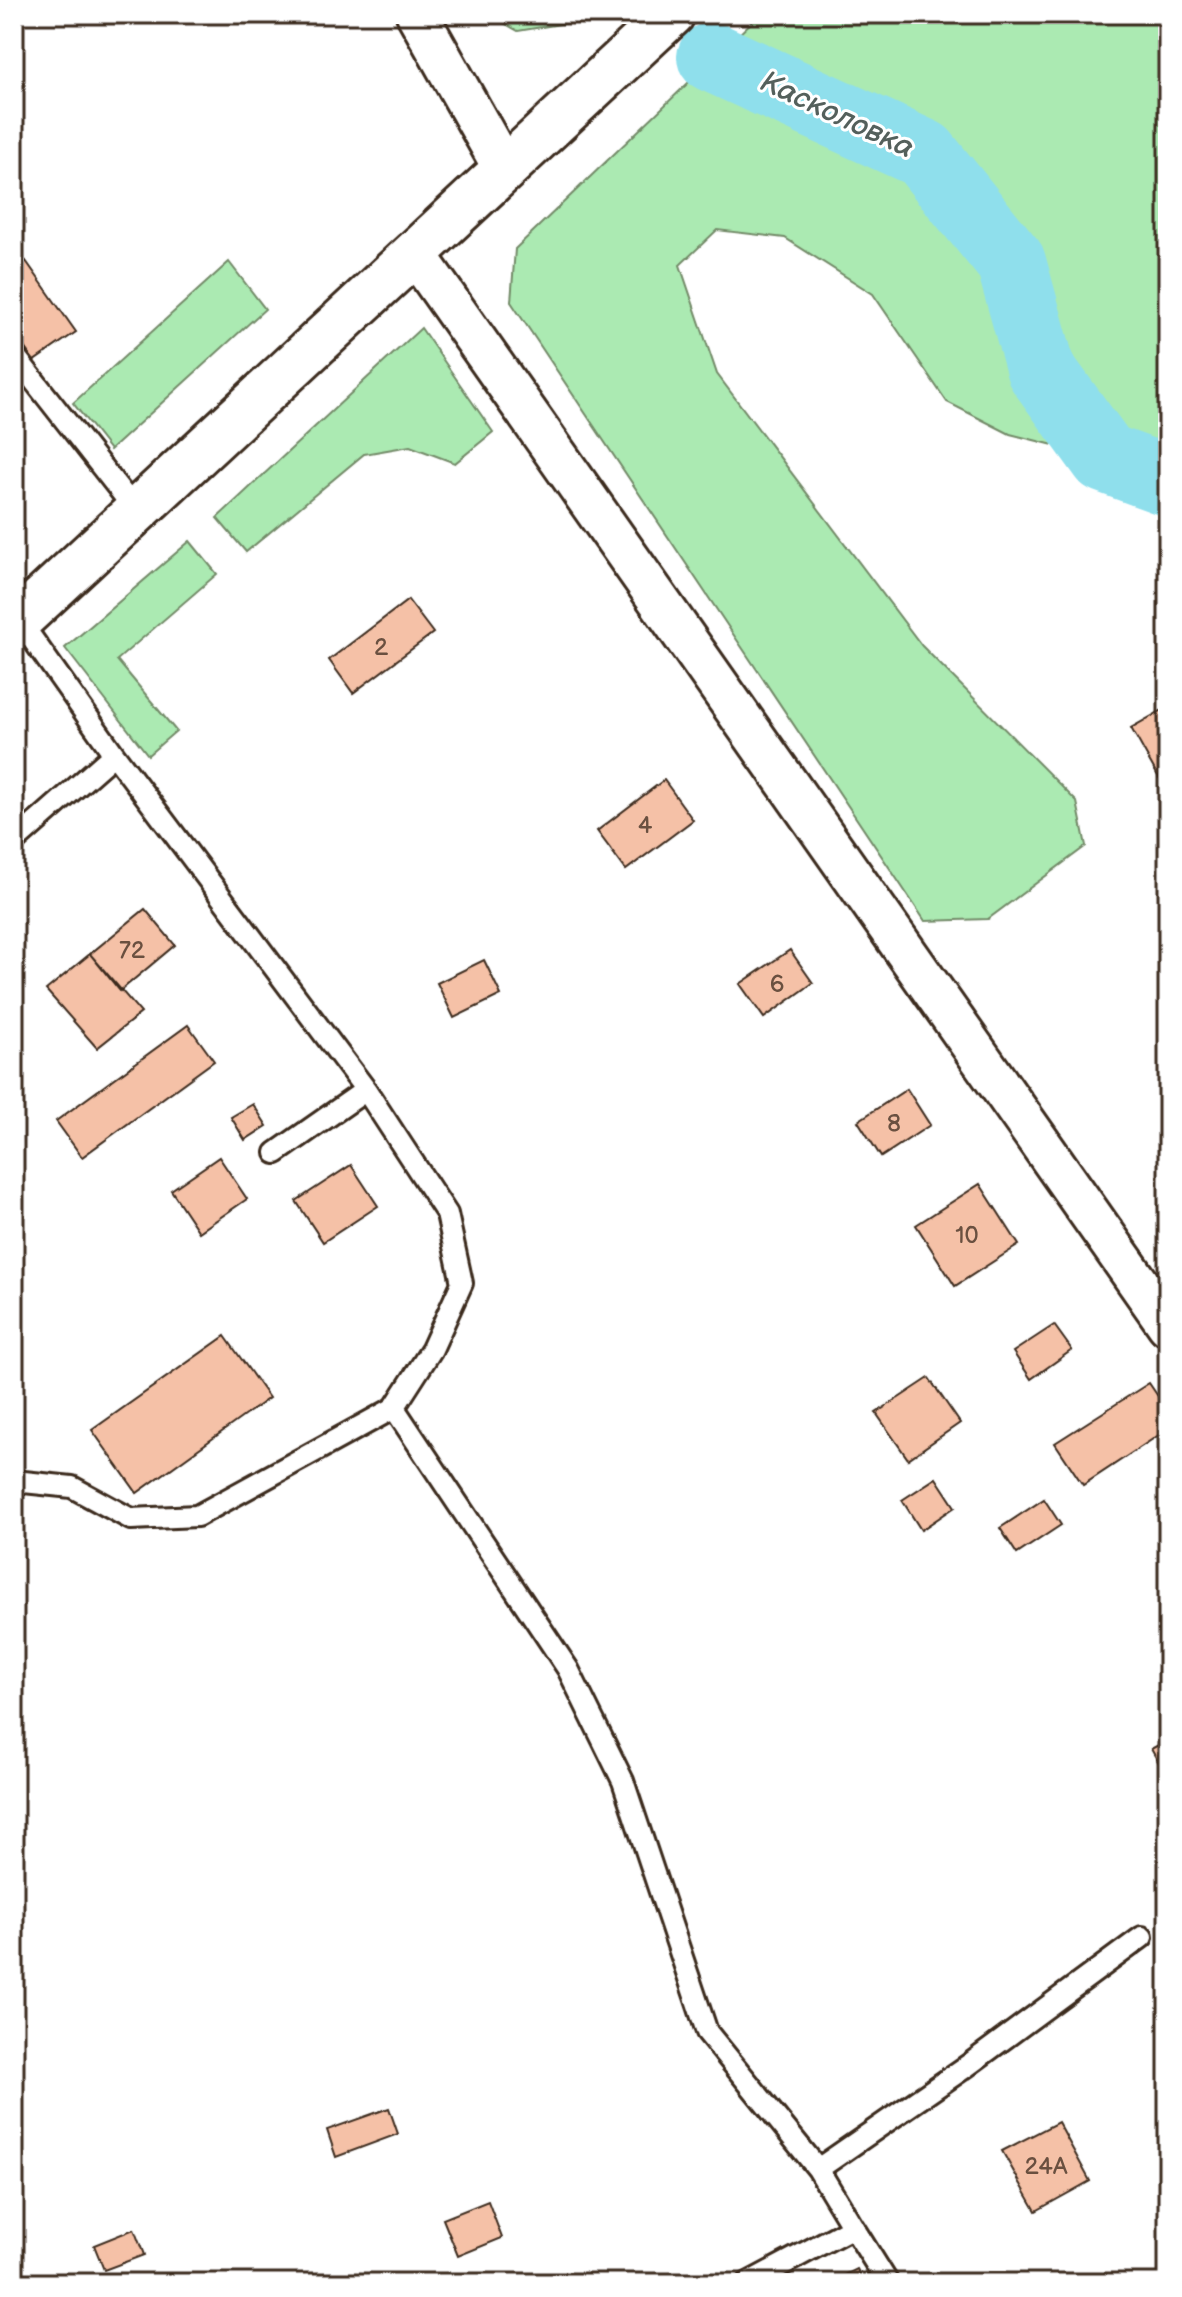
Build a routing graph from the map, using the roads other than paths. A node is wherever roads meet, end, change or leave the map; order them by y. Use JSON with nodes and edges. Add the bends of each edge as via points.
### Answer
{"nodes":[{"id":1,"x":417,"y":14,"type":"edge"},
{"id":2,"x":672,"y":14,"type":"edge"},
{"id":3,"x":504,"y":169,"type":"junction"},
{"id":4,"x":416,"y":255,"type":"junction"},
{"id":5,"x":14,"y":355,"type":"edge"},
{"id":6,"x":137,"y":512,"type":"junction"},
{"id":7,"x":17,"y":622,"type":"edge"},
{"id":8,"x":114,"y":754,"type":"junction"},
{"id":9,"x":14,"y":842,"type":"edge"},
{"id":10,"x":366,"y":1090,"type":"junction"},
{"id":11,"x":276,"y":1153,"type":"dead end"},
{"id":12,"x":1168,"y":1325,"type":"edge"},
{"id":13,"x":394,"y":1408,"type":"junction"},
{"id":14,"x":14,"y":1481,"type":"edge"},
{"id":15,"x":1142,"y":1937,"type":"dead end"},
{"id":16,"x":818,"y":2169,"type":"junction"},
{"id":17,"x":853,"y":2227,"type":"junction"},
{"id":18,"x":748,"y":2283,"type":"edge"},
{"id":19,"x":888,"y":2283,"type":"edge"}],
"edges":[{"from":1,"to":3,"type":"street"},
{"from":2,"to":3,"type":"main road"},
{"from":3,"to":4,"type":"main road"},
{"from":4,"to":6,"type":"main road"},
{"from":4,"to":12,"type":"street"},
{"from":5,"to":6,"type":"lane"},
{"from":6,"to":7,"type":"main road"},
{"from":7,"to":8,"type":"lane"},
{"from":8,"to":9,"type":"lane"},
{"from":8,"to":10,"type":"lane"},
{"from":10,"to":11,"type":"lane"},
{"from":10,"to":13,"type":"lane","via":[[447,1214],[462,1283],[432,1349]]},
{"from":13,"to":14,"type":"lane","via":[[197,1516],[131,1519],[72,1487]]},
{"from":13,"to":16,"type":"lane","via":[[568,1669],[623,1781],[707,2032]]},
{"from":15,"to":16,"type":"lane"},
{"from":16,"to":17,"type":"lane"},
{"from":17,"to":18,"type":"lane"},
{"from":17,"to":19,"type":"lane"}]}
